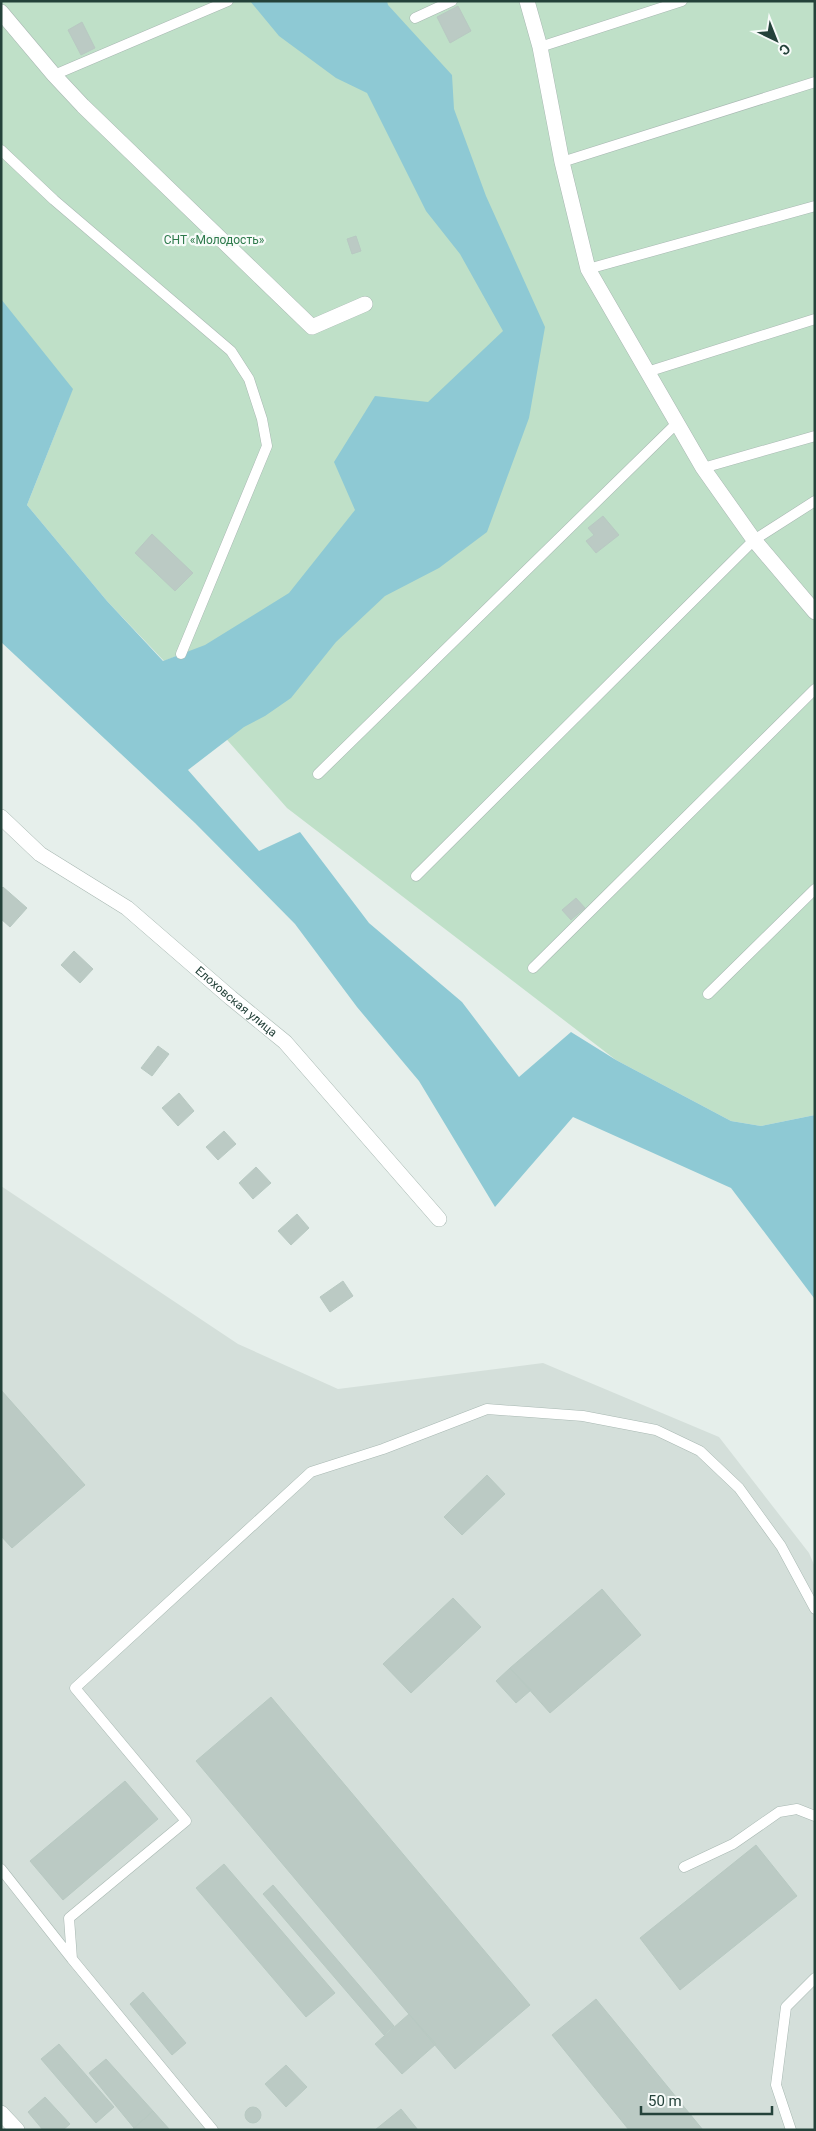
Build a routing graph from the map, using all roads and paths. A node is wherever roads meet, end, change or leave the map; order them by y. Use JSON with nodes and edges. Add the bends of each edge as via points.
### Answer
{"nodes":[{"id":1,"x":228,"y":1,"type":"edge"},
{"id":2,"x":452,"y":1,"type":"edge"},
{"id":3,"x":527,"y":1,"type":"edge"},
{"id":4,"x":682,"y":1,"type":"edge"},
{"id":5,"x":1,"y":12,"type":"edge"},
{"id":6,"x":415,"y":18,"type":"dead end"},
{"id":7,"x":540,"y":47,"type":"junction"},
{"id":8,"x":54,"y":75,"type":"junction"},
{"id":9,"x":815,"y":82,"type":"edge"},
{"id":10,"x":1,"y":150,"type":"edge"},
{"id":11,"x":562,"y":162,"type":"junction"},
{"id":12,"x":815,"y":206,"type":"edge"},
{"id":13,"x":588,"y":269,"type":"junction"},
{"id":14,"x":366,"y":304,"type":"dead end"},
{"id":15,"x":815,"y":319,"type":"edge"},
{"id":16,"x":647,"y":372,"type":"junction"},
{"id":17,"x":677,"y":423,"type":"junction"},
{"id":18,"x":815,"y":436,"type":"edge"},
{"id":19,"x":703,"y":468,"type":"junction"},
{"id":20,"x":815,"y":501,"type":"edge"},
{"id":21,"x":754,"y":540,"type":"junction"},
{"id":22,"x":815,"y":612,"type":"edge"},
{"id":23,"x":181,"y":654,"type":"dead end"},
{"id":24,"x":815,"y":689,"type":"edge"},
{"id":25,"x":318,"y":774,"type":"dead end"},
{"id":26,"x":1,"y":817,"type":"edge"},
{"id":27,"x":416,"y":876,"type":"dead end"},
{"id":28,"x":815,"y":889,"type":"edge"},
{"id":29,"x":533,"y":968,"type":"dead end"},
{"id":30,"x":708,"y":994,"type":"dead end"},
{"id":31,"x":440,"y":1219,"type":"dead end"},
{"id":32,"x":815,"y":1609,"type":"edge"},
{"id":33,"x":815,"y":1816,"type":"edge"},
{"id":34,"x":684,"y":1867,"type":"dead end"},
{"id":35,"x":1,"y":1869,"type":"edge"},
{"id":36,"x":72,"y":1959,"type":"junction"},
{"id":37,"x":815,"y":1978,"type":"edge"},
{"id":38,"x":1,"y":2113,"type":"edge"},
{"id":39,"x":18,"y":2130,"type":"edge"},
{"id":40,"x":213,"y":2130,"type":"edge"},
{"id":41,"x":791,"y":2130,"type":"edge"}],
"edges":[{"from":1,"to":8,"type":"lane"},
{"from":2,"to":6,"type":"lane"},
{"from":3,"to":7,"type":"street"},
{"from":4,"to":7,"type":"lane"},
{"from":5,"to":8,"type":"street"},
{"from":7,"to":11,"type":"street"},
{"from":8,"to":14,"type":"street","via":[[312,327]]},
{"from":9,"to":11,"type":"lane"},
{"from":10,"to":23,"type":"lane","via":[[54,200],[231,352],[249,379],[267,446]]},
{"from":11,"to":13,"type":"street"},
{"from":12,"to":13,"type":"lane"},
{"from":13,"to":16,"type":"street"},
{"from":15,"to":16,"type":"lane"},
{"from":16,"to":17,"type":"street"},
{"from":17,"to":19,"type":"street"},
{"from":17,"to":25,"type":"lane"},
{"from":18,"to":19,"type":"lane"},
{"from":19,"to":21,"type":"street"},
{"from":20,"to":21,"type":"lane"},
{"from":21,"to":22,"type":"street"},
{"from":21,"to":27,"type":"lane"},
{"from":24,"to":29,"type":"lane"},
{"from":26,"to":31,"type":"street","name":"Елоховская улица","via":[[40,854],[127,908],[285,1042]]},
{"from":28,"to":30,"type":"lane"},
{"from":32,"to":36,"type":"lane","via":[[781,1546],[739,1488],[700,1451],[656,1430],[583,1416],[487,1409],[383,1449],[311,1472],[75,1688],[186,1821],[69,1918]]},
{"from":33,"to":34,"type":"lane","via":[[797,1809],[779,1812],[733,1844]]},
{"from":35,"to":36,"type":"lane"},
{"from":36,"to":40,"type":"lane"},
{"from":37,"to":41,"type":"lane","via":[[786,2007],[776,2086]]},
{"from":38,"to":39,"type":"street"}]}
